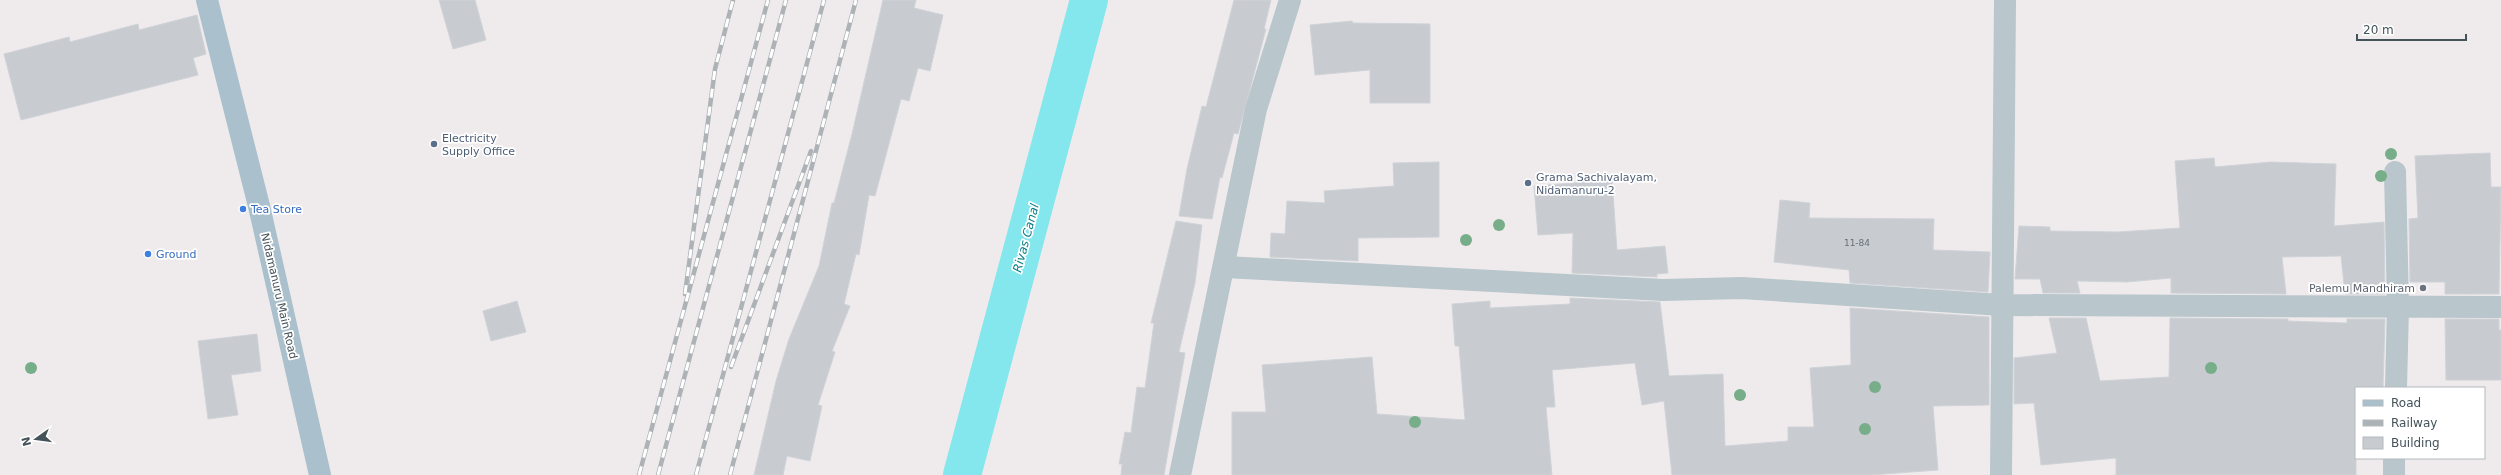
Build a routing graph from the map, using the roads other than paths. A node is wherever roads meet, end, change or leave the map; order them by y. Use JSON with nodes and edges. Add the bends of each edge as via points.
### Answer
{"nodes":[{"id":1,"x":207,"y":0,"type":"edge"},
{"id":2,"x":1290,"y":0,"type":"edge"},
{"id":3,"x":2005,"y":0,"type":"edge"},
{"id":4,"x":2395,"y":172,"type":"dead end"},
{"id":5,"x":1225,"y":267,"type":"junction"},
{"id":6,"x":2002,"y":305,"type":"junction"},
{"id":7,"x":2398,"y":307,"type":"junction"},
{"id":8,"x":2501,"y":307,"type":"edge"},
{"id":9,"x":2396,"y":387,"type":"edge"},
{"id":10,"x":2394,"y":459,"type":"edge"},
{"id":11,"x":320,"y":475,"type":"edge"},
{"id":12,"x":1180,"y":475,"type":"edge"},
{"id":13,"x":2001,"y":475,"type":"edge"},
{"id":14,"x":2394,"y":475,"type":"edge"}],
"edges":[{"from":1,"to":11,"type":"main road","name":"Nidamanuru Main Road","via":[[259,206]]},
{"from":2,"to":5,"type":"street","via":[[1256,109]]},
{"from":3,"to":6,"type":"street"},
{"from":4,"to":7,"type":"street"},
{"from":5,"to":6,"type":"street","via":[[1664,290],[1742,288]]},
{"from":5,"to":12,"type":"street"},
{"from":6,"to":7,"type":"street"},
{"from":6,"to":13,"type":"street"},
{"from":7,"to":8,"type":"street"},
{"from":7,"to":9,"type":"street"},
{"from":10,"to":14,"type":"street"}]}
